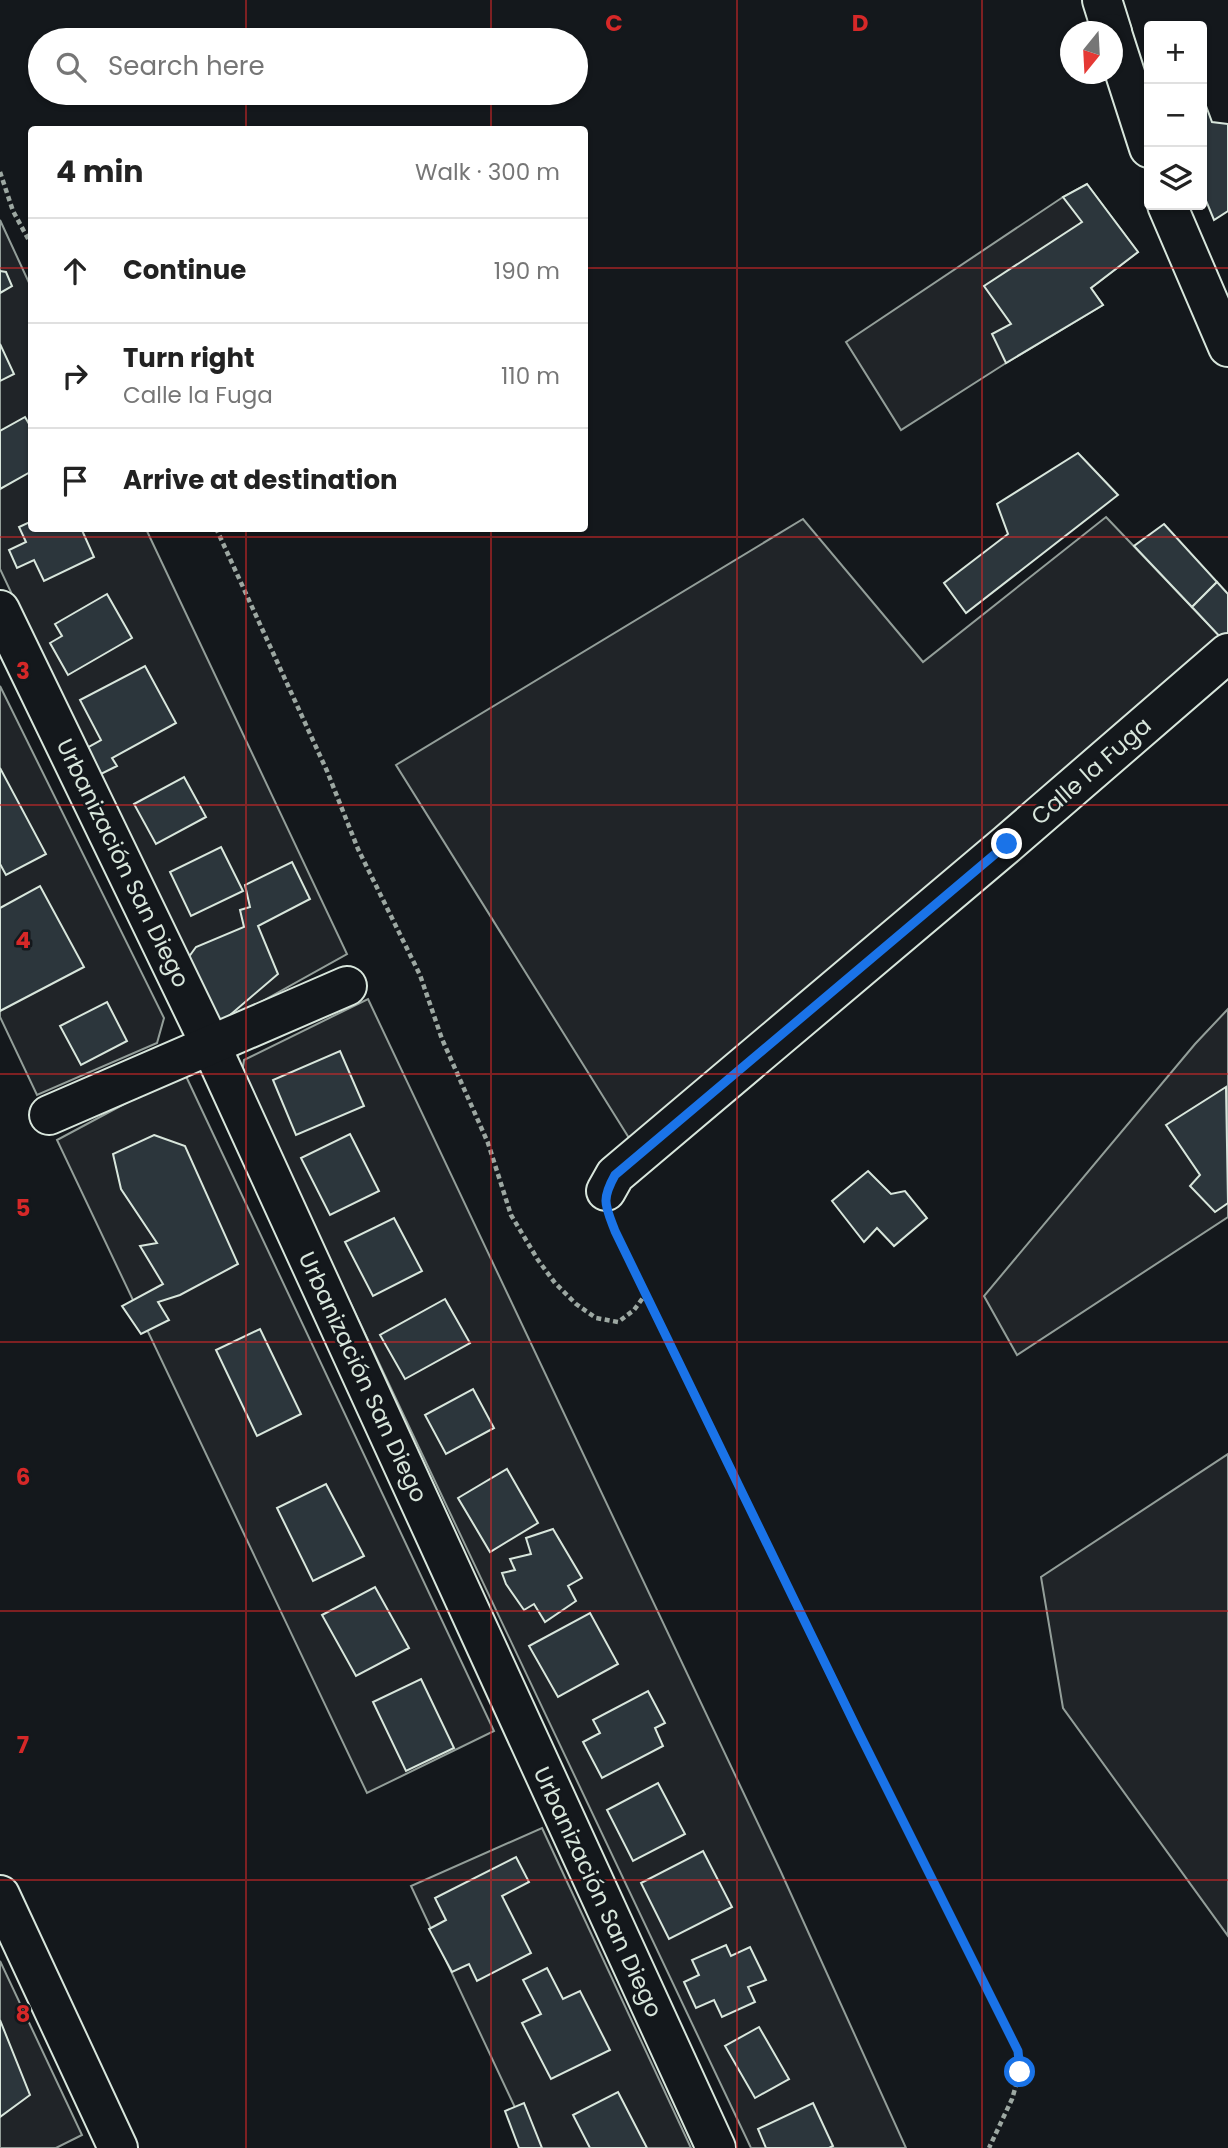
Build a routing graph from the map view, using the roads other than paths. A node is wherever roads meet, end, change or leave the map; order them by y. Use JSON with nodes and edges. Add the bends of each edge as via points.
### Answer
{"nodes":[{"id":1,"x":1102,"y":0,"type":"edge"},
{"id":2,"x":1109,"y":21,"type":"edge"},
{"id":3,"x":1123,"y":66,"type":"edge"},
{"id":4,"x":1149,"y":147,"type":"edge"},
{"id":5,"x":1169,"y":210,"type":"edge"},
{"id":6,"x":1228,"y":347,"type":"edge"},
{"id":7,"x":0,"y":610,"type":"edge"},
{"id":8,"x":1228,"y":653,"type":"edge"},
{"id":9,"x":347,"y":986,"type":"dead end"},
{"id":10,"x":211,"y":1046,"type":"junction"},
{"id":11,"x":49,"y":1115,"type":"dead end"},
{"id":12,"x":606,"y":1191,"type":"road end"},
{"id":13,"x":0,"y":1895,"type":"edge"},
{"id":14,"x":110,"y":2145,"type":"edge"},
{"id":15,"x":716,"y":2148,"type":"edge"}],
"edges":[{"from":1,"to":2,"type":"street"},
{"from":3,"to":4,"type":"street"},
{"from":5,"to":6,"type":"street"},
{"from":7,"to":10,"type":"street","name":"Urbanización San Diego"},
{"from":8,"to":12,"type":"street","name":"Calle la Fuga","via":[[615,1175]]},
{"from":9,"to":10,"type":"street"},
{"from":10,"to":11,"type":"street"},
{"from":10,"to":15,"type":"street","name":"Urbanización San Diego"},
{"from":13,"to":14,"type":"street"}]}
